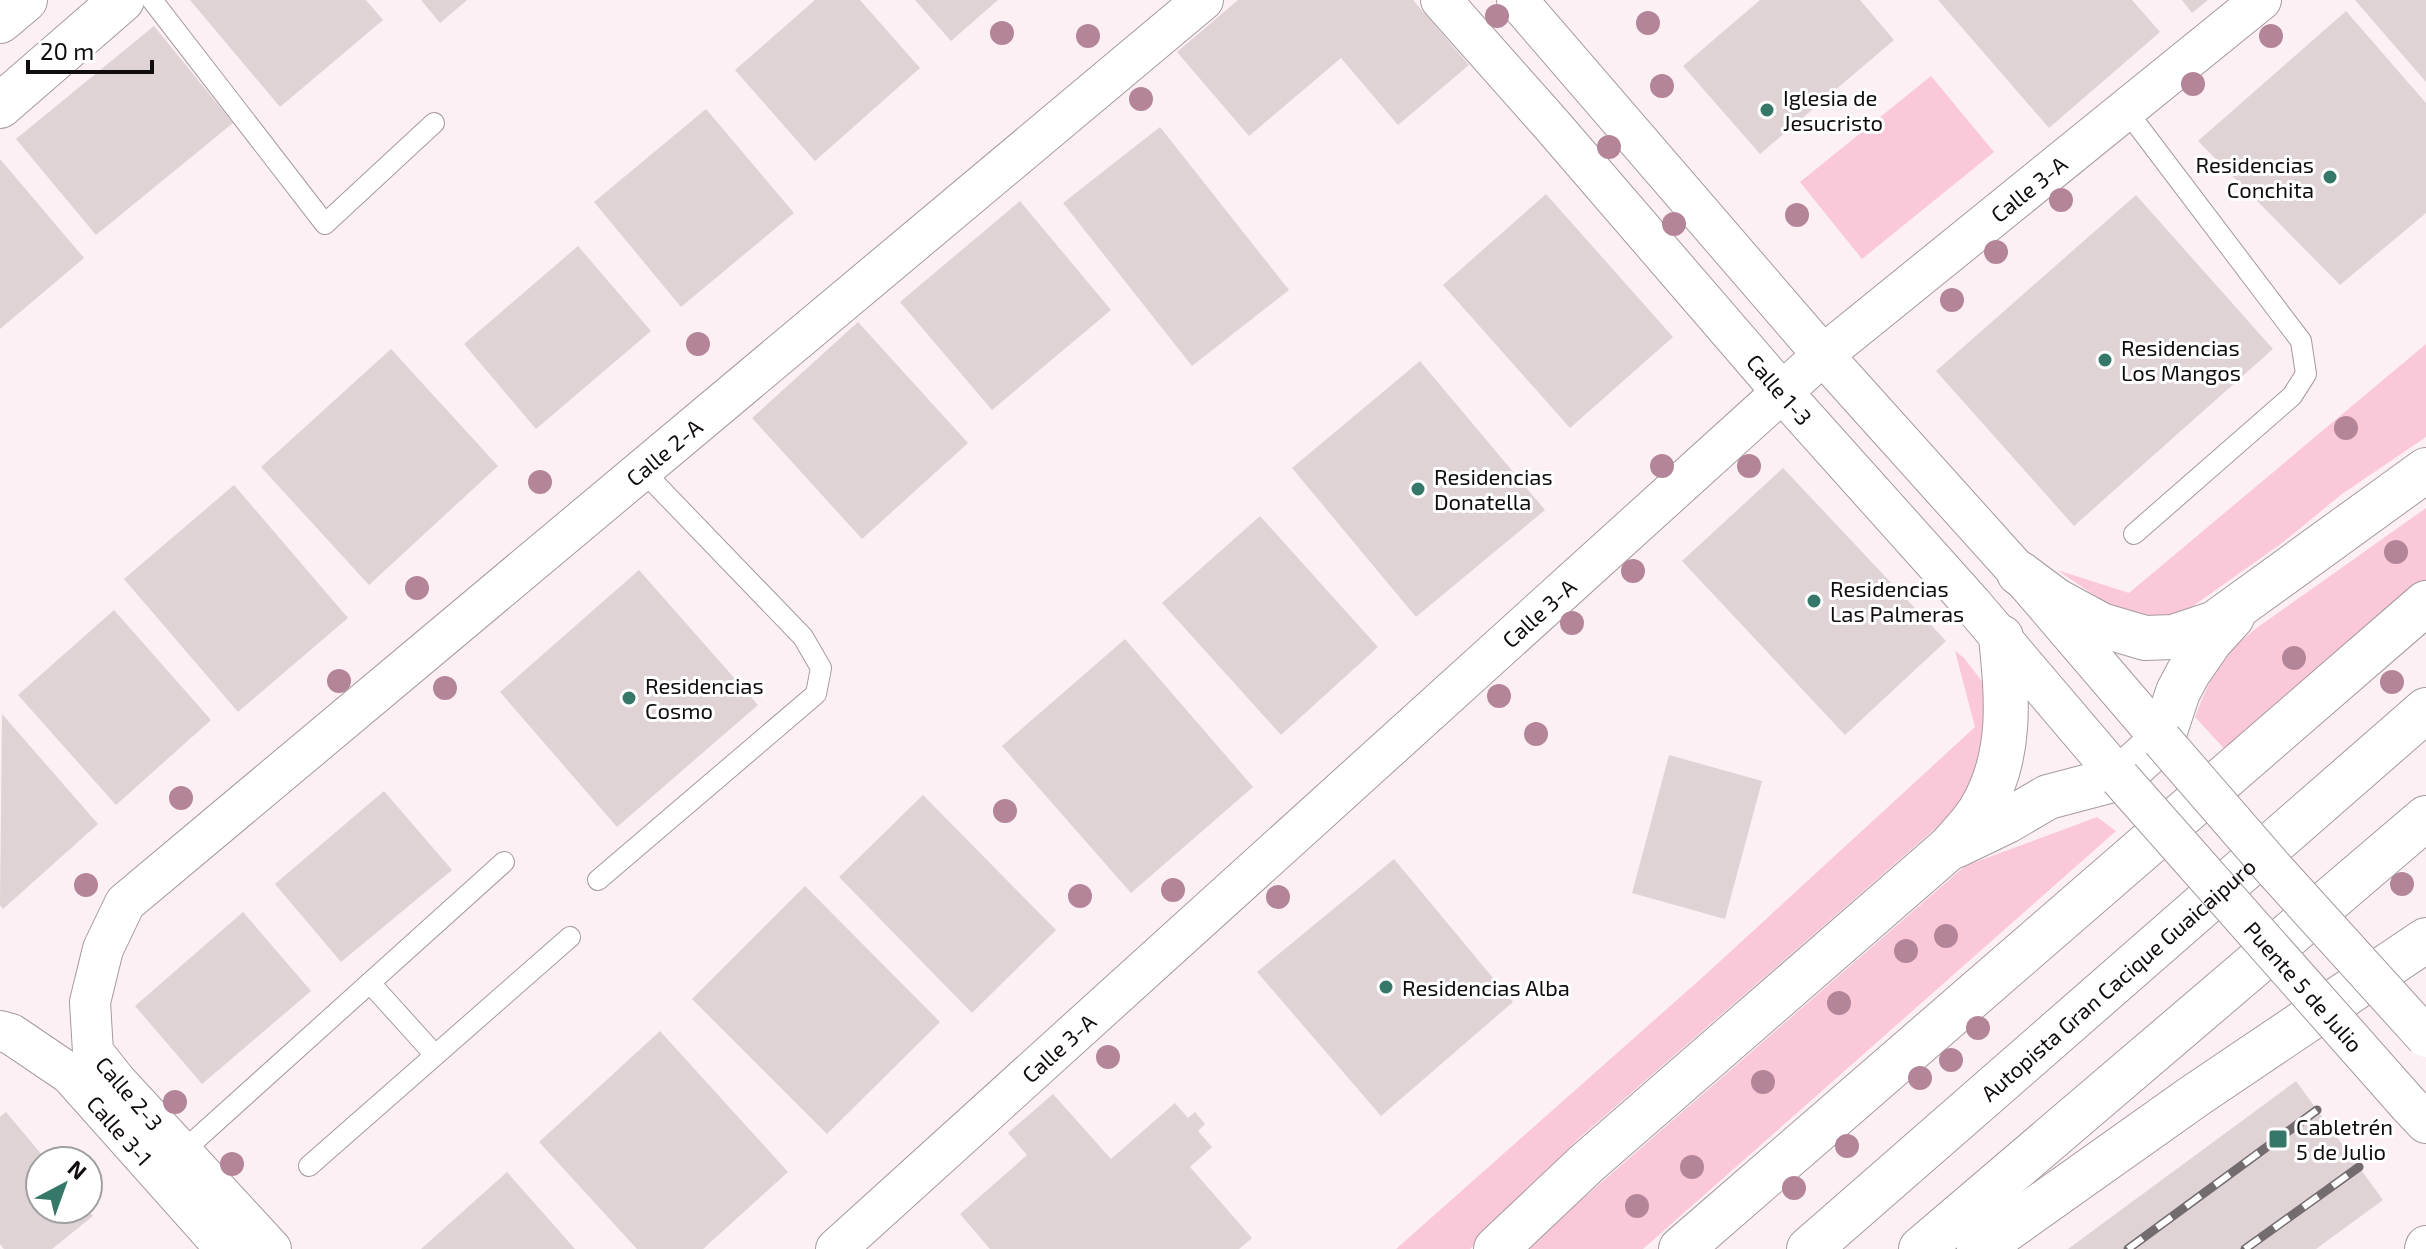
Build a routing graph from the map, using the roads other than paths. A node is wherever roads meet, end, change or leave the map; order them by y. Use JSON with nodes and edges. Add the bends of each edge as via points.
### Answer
{"nodes":[{"id":1,"x":25,"y":0,"type":"edge"},
{"id":2,"x":122,"y":0,"type":"edge"},
{"id":3,"x":152,"y":0,"type":"edge"},
{"id":4,"x":1203,"y":0,"type":"edge"},
{"id":5,"x":1441,"y":0,"type":"edge"},
{"id":6,"x":1517,"y":0,"type":"edge"},
{"id":7,"x":2261,"y":0,"type":"edge"},
{"id":8,"x":0,"y":21,"type":"edge"},
{"id":9,"x":0,"y":106,"type":"edge"},
{"id":10,"x":2126,"y":110,"type":"junction"},
{"id":11,"x":434,"y":123,"type":"dead end"},
{"id":12,"x":1823,"y":355,"type":"junction"},
{"id":13,"x":1782,"y":392,"type":"junction"},
{"id":14,"x":642,"y":470,"type":"junction"},
{"id":15,"x":2426,"y":470,"type":"edge"},
{"id":16,"x":2134,"y":534,"type":"dead end"},
{"id":17,"x":2019,"y":573,"type":"junction"},
{"id":18,"x":2426,"y":603,"type":"edge"},
{"id":19,"x":2243,"y":605,"type":"junction"},
{"id":20,"x":2001,"y":637,"type":"junction"},
{"id":21,"x":2426,"y":710,"type":"edge"},
{"id":22,"x":2162,"y":740,"type":"junction"},
{"id":23,"x":2120,"y":778,"type":"junction"},
{"id":24,"x":2426,"y":818,"type":"edge"},
{"id":25,"x":1949,"y":848,"type":"junction"},
{"id":26,"x":504,"y":862,"type":"dead end"},
{"id":27,"x":598,"y":880,"type":"dead end"},
{"id":28,"x":125,"y":903,"type":"joint"},
{"id":29,"x":570,"y":937,"type":"dead end"},
{"id":30,"x":2426,"y":940,"type":"edge"},
{"id":31,"x":370,"y":983,"type":"junction"},
{"id":32,"x":0,"y":1031,"type":"edge"},
{"id":33,"x":2426,"y":1037,"type":"edge"},
{"id":34,"x":435,"y":1055,"type":"junction"},
{"id":35,"x":2418,"y":1114,"type":"edge"},
{"id":36,"x":182,"y":1152,"type":"junction"},
{"id":37,"x":309,"y":1166,"type":"dead end"},
{"id":38,"x":226,"y":1249,"type":"edge"},
{"id":39,"x":271,"y":1249,"type":"edge"},
{"id":40,"x":836,"y":1249,"type":"edge"},
{"id":41,"x":1496,"y":1249,"type":"edge"},
{"id":42,"x":1681,"y":1249,"type":"edge"},
{"id":43,"x":1809,"y":1249,"type":"edge"},
{"id":44,"x":1921,"y":1249,"type":"edge"},
{"id":45,"x":1979,"y":1249,"type":"edge"}],
"edges":[{"from":1,"to":8,"type":"main road"},
{"from":2,"to":9,"type":"main road"},
{"from":3,"to":11,"type":"lane","via":[[325,224]]},
{"from":4,"to":14,"type":"street","name":"Calle 2-A"},
{"from":5,"to":13,"type":"street","name":"Calle 1-3"},
{"from":6,"to":12,"type":"street"},
{"from":7,"to":10,"type":"street","name":"Calle 3-A"},
{"from":10,"to":12,"type":"street","name":"Calle 3-A"},
{"from":10,"to":16,"type":"lane","via":[[2301,341],[2306,374],[2292,396]]},
{"from":12,"to":13,"type":"street","name":"Calle 3-A"},
{"from":12,"to":17,"type":"street"},
{"from":13,"to":20,"type":"street","name":"Calle 1-3"},
{"from":13,"to":40,"type":"street","name":"Calle 3-A"},
{"from":14,"to":27,"type":"lane","via":[[803,637],[821,668],[816,694]]},
{"from":14,"to":28,"type":"street","name":"Calle 2-A"},
{"from":15,"to":19,"type":"main road"},
{"from":17,"to":19,"type":"main road","via":[[2101,625],[2145,638],[2173,637],[2215,623]]},
{"from":17,"to":22,"type":"street"},
{"from":18,"to":42,"type":"main road"},
{"from":19,"to":22,"type":"main road","via":[[2188,673]]},
{"from":20,"to":23,"type":"street","name":"Calle 1-3"},
{"from":20,"to":25,"type":"main road","via":[[2006,735],[1981,810]]},
{"from":21,"to":43,"type":"main road","name":"Autopista Gran Cacique Guaicaipuro"},
{"from":22,"to":23,"type":"main road"},
{"from":22,"to":33,"type":"street","bridge":true},
{"from":23,"to":25,"type":"main road","via":[[2048,797]]},
{"from":23,"to":35,"type":"street","name":"Puente 5 de Julio","bridge":true},
{"from":24,"to":44,"type":"main road"},
{"from":25,"to":41,"type":"main road","via":[[1587,1163]]},
{"from":26,"to":31,"type":"lane"},
{"from":28,"to":36,"type":"street","name":"Calle 2-3","via":[[103,949],[90,1002],[93,1052]]},
{"from":29,"to":34,"type":"lane"},
{"from":30,"to":45,"type":"main road"},
{"from":31,"to":34,"type":"lane"},
{"from":31,"to":36,"type":"lane"},
{"from":32,"to":38,"type":"street","name":"Calle 3-1","via":[[70,1074]]},
{"from":34,"to":37,"type":"lane"},
{"from":36,"to":39,"type":"street","name":"Calle 2-3"}]}
